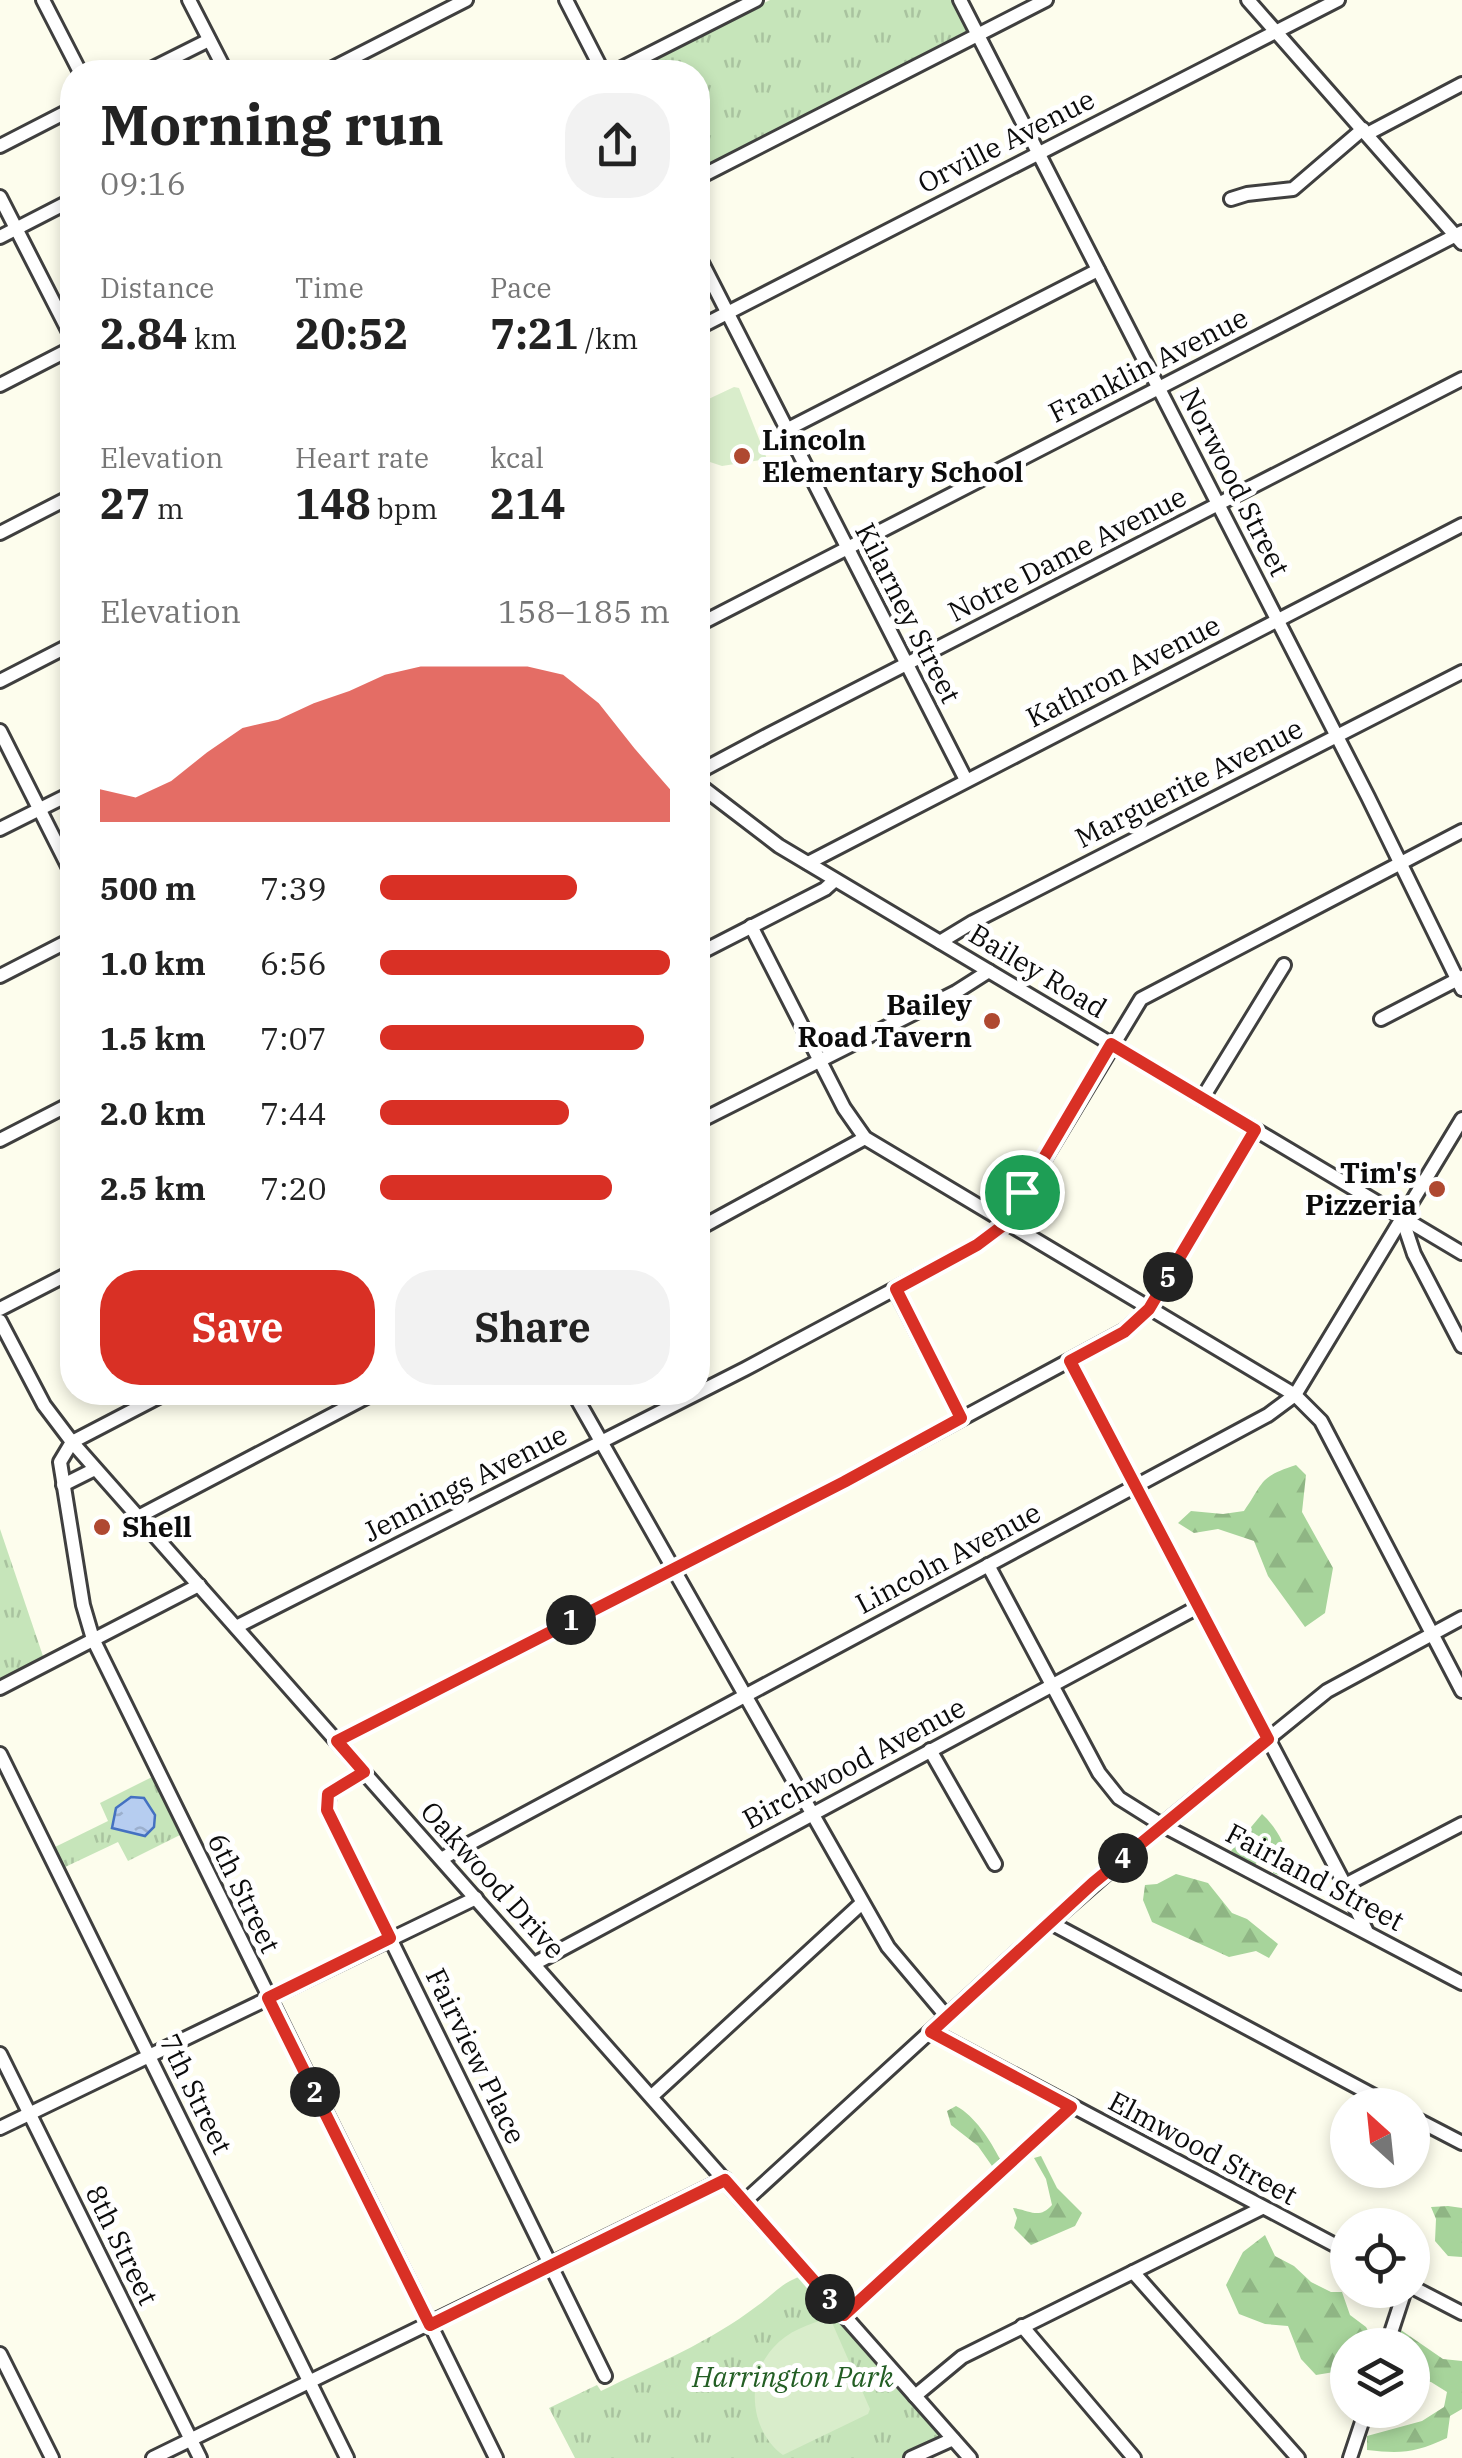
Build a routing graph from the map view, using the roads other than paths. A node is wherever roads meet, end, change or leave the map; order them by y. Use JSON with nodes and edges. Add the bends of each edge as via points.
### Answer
{"nodes":[{"id":1,"x":44,"y":0,"type":"edge"},
{"id":2,"x":189,"y":0,"type":"edge"},
{"id":3,"x":466,"y":0,"type":"edge"},
{"id":4,"x":566,"y":0,"type":"edge"},
{"id":5,"x":756,"y":0,"type":"edge"},
{"id":6,"x":960,"y":0,"type":"edge"},
{"id":7,"x":1046,"y":0,"type":"edge"},
{"id":8,"x":1248,"y":0,"type":"edge"},
{"id":9,"x":1338,"y":0,"type":"edge"},
{"id":10,"x":1274,"y":32,"type":"junction"},
{"id":11,"x":977,"y":34,"type":"junction"},
{"id":12,"x":209,"y":40,"type":"junction"},
{"id":13,"x":74,"y":60,"type":"edge"},
{"id":14,"x":168,"y":60,"type":"edge"},
{"id":15,"x":220,"y":60,"type":"edge"},
{"id":16,"x":348,"y":60,"type":"edge"},
{"id":17,"x":597,"y":60,"type":"edge"},
{"id":18,"x":638,"y":60,"type":"edge"},
{"id":19,"x":1462,"y":84,"type":"edge"},
{"id":20,"x":60,"y":115,"type":"edge"},
{"id":21,"x":1365,"y":131,"type":"junction"},
{"id":22,"x":0,"y":146,"type":"edge"},
{"id":23,"x":1039,"y":153,"type":"junction"},
{"id":24,"x":710,"y":172,"type":"edge"},
{"id":25,"x":0,"y":197,"type":"edge"},
{"id":26,"x":1231,"y":199,"type":"dead end"},
{"id":27,"x":60,"y":206,"type":"edge"},
{"id":28,"x":17,"y":228,"type":"junction"},
{"id":29,"x":0,"y":237,"type":"edge"},
{"id":30,"x":1460,"y":237,"type":"edge"},
{"id":31,"x":1098,"y":270,"type":"junction"},
{"id":32,"x":710,"y":280,"type":"edge"},
{"id":33,"x":726,"y":313,"type":"junction"},
{"id":34,"x":60,"y":314,"type":"edge"},
{"id":35,"x":710,"y":322,"type":"edge"},
{"id":36,"x":60,"y":354,"type":"edge"},
{"id":37,"x":1462,"y":379,"type":"edge"},
{"id":38,"x":0,"y":385,"type":"edge"},
{"id":39,"x":1158,"y":388,"type":"junction"},
{"id":40,"x":786,"y":430,"type":"junction"},
{"id":41,"x":60,"y":502,"type":"edge"},
{"id":42,"x":1218,"y":504,"type":"junction"},
{"id":43,"x":1462,"y":525,"type":"edge"},
{"id":44,"x":0,"y":533,"type":"edge"},
{"id":45,"x":846,"y":548,"type":"junction"},
{"id":46,"x":710,"y":619,"type":"edge"},
{"id":47,"x":1277,"y":620,"type":"junction"},
{"id":48,"x":60,"y":650,"type":"edge"},
{"id":49,"x":906,"y":664,"type":"junction"},
{"id":50,"x":1462,"y":672,"type":"edge"},
{"id":51,"x":0,"y":681,"type":"edge"},
{"id":52,"x":0,"y":731,"type":"edge"},
{"id":53,"x":1336,"y":736,"type":"junction"},
{"id":54,"x":710,"y":766,"type":"edge"},
{"id":55,"x":966,"y":780,"type":"junction"},
{"id":56,"x":710,"y":793,"type":"edge"},
{"id":57,"x":60,"y":799,"type":"edge"},
{"id":58,"x":41,"y":809,"type":"junction"},
{"id":59,"x":0,"y":829,"type":"edge"},
{"id":60,"x":1462,"y":831,"type":"edge"},
{"id":61,"x":60,"y":849,"type":"edge"},
{"id":62,"x":808,"y":863,"type":"junction"},
{"id":63,"x":1400,"y":863,"type":"junction"},
{"id":64,"x":836,"y":880,"type":"junction"},
{"id":65,"x":751,"y":926,"type":"junction"},
{"id":66,"x":940,"y":942,"type":"junction"},
{"id":67,"x":60,"y":945,"type":"edge"},
{"id":68,"x":710,"y":948,"type":"edge"},
{"id":69,"x":1284,"y":965,"type":"dead end"},
{"id":70,"x":989,"y":971,"type":"junction"},
{"id":71,"x":0,"y":976,"type":"edge"},
{"id":72,"x":1460,"y":982,"type":"edge"},
{"id":73,"x":1381,"y":1019,"type":"dead end"},
{"id":74,"x":1111,"y":1044,"type":"junction"},
{"id":75,"x":819,"y":1061,"type":"junction"},
{"id":76,"x":1202,"y":1098,"type":"junction"},
{"id":77,"x":60,"y":1109,"type":"edge"},
{"id":78,"x":710,"y":1116,"type":"edge"},
{"id":79,"x":1462,"y":1119,"type":"edge"},
{"id":80,"x":1255,"y":1130,"type":"junction"},
{"id":81,"x":866,"y":1138,"type":"junction"},
{"id":82,"x":0,"y":1140,"type":"edge"},
{"id":83,"x":1402,"y":1218,"type":"junction"},
{"id":84,"x":710,"y":1222,"type":"edge"},
{"id":85,"x":1005,"y":1224,"type":"junction"},
{"id":86,"x":1462,"y":1253,"type":"edge"},
{"id":87,"x":60,"y":1278,"type":"edge"},
{"id":88,"x":896,"y":1289,"type":"junction"},
{"id":89,"x":0,"y":1309,"type":"edge"},
{"id":90,"x":1149,"y":1309,"type":"junction"},
{"id":91,"x":0,"y":1321,"type":"edge"},
{"id":92,"x":1462,"y":1346,"type":"edge"},
{"id":93,"x":1070,"y":1361,"type":"junction"},
{"id":94,"x":710,"y":1385,"type":"edge"},
{"id":95,"x":1295,"y":1395,"type":"junction"},
{"id":96,"x":143,"y":1405,"type":"edge"},
{"id":97,"x":351,"y":1405,"type":"edge"},
{"id":98,"x":580,"y":1405,"type":"edge"},
{"id":99,"x":672,"y":1405,"type":"edge"},
{"id":100,"x":961,"y":1418,"type":"junction"},
{"id":101,"x":72,"y":1442,"type":"junction"},
{"id":102,"x":600,"y":1442,"type":"junction"},
{"id":103,"x":96,"y":1469,"type":"junction"},
{"id":104,"x":63,"y":1485,"type":"junction"},
{"id":105,"x":1136,"y":1486,"type":"junction"},
{"id":106,"x":138,"y":1517,"type":"junction"},
{"id":107,"x":988,"y":1565,"type":"junction"},
{"id":108,"x":671,"y":1570,"type":"junction"},
{"id":109,"x":199,"y":1585,"type":"junction"},
{"id":110,"x":1198,"y":1606,"type":"junction"},
{"id":111,"x":1462,"y":1618,"type":"edge"},
{"id":112,"x":236,"y":1628,"type":"junction"},
{"id":113,"x":1432,"y":1634,"type":"junction"},
{"id":114,"x":93,"y":1640,"type":"junction"},
{"id":115,"x":1052,"y":1686,"type":"junction"},
{"id":116,"x":0,"y":1688,"type":"edge"},
{"id":117,"x":1462,"y":1691,"type":"edge"},
{"id":118,"x":743,"y":1696,"type":"junction"},
{"id":119,"x":1268,"y":1739,"type":"junction"},
{"id":120,"x":337,"y":1741,"type":"junction"},
{"id":121,"x":930,"y":1750,"type":"junction"},
{"id":122,"x":0,"y":1754,"type":"edge"},
{"id":123,"x":364,"y":1772,"type":"junction"},
{"id":124,"x":812,"y":1813,"type":"junction"},
{"id":125,"x":1462,"y":1824,"type":"edge"},
{"id":126,"x":1162,"y":1825,"type":"junction"},
{"id":127,"x":440,"y":1859,"type":"junction"},
{"id":128,"x":995,"y":1864,"type":"dead end"},
{"id":129,"x":1345,"y":1885,"type":"junction"},
{"id":130,"x":476,"y":1898,"type":"junction"},
{"id":131,"x":862,"y":1902,"type":"junction"},
{"id":132,"x":1050,"y":1923,"type":"junction"},
{"id":133,"x":1366,"y":1930,"type":"junction"},
{"id":134,"x":390,"y":1938,"type":"junction"},
{"id":135,"x":534,"y":1964,"type":"junction"},
{"id":136,"x":1462,"y":1983,"type":"edge"},
{"id":137,"x":268,"y":1998,"type":"junction"},
{"id":138,"x":947,"y":2017,"type":"junction"},
{"id":139,"x":931,"y":2032,"type":"junction"},
{"id":140,"x":0,"y":2054,"type":"edge"},
{"id":141,"x":148,"y":2054,"type":"junction"},
{"id":142,"x":1359,"y":2088,"type":"edge"},
{"id":143,"x":652,"y":2096,"type":"junction"},
{"id":144,"x":1071,"y":2107,"type":"junction"},
{"id":145,"x":30,"y":2112,"type":"junction"},
{"id":146,"x":1430,"y":2126,"type":"edge"},
{"id":147,"x":0,"y":2128,"type":"edge"},
{"id":148,"x":1462,"y":2143,"type":"edge"},
{"id":149,"x":725,"y":2180,"type":"junction"},
{"id":150,"x":744,"y":2202,"type":"junction"},
{"id":151,"x":1262,"y":2208,"type":"junction"},
{"id":152,"x":1330,"y":2243,"type":"edge"},
{"id":153,"x":552,"y":2266,"type":"junction"},
{"id":154,"x":1133,"y":2272,"type":"junction"},
{"id":155,"x":1430,"y":2297,"type":"edge"},
{"id":156,"x":1462,"y":2313,"type":"edge"},
{"id":157,"x":844,"y":2315,"type":"junction"},
{"id":158,"x":430,"y":2325,"type":"junction"},
{"id":159,"x":1022,"y":2326,"type":"junction"},
{"id":160,"x":0,"y":2354,"type":"edge"},
{"id":161,"x":606,"y":2376,"type":"dead end"},
{"id":162,"x":310,"y":2381,"type":"junction"},
{"id":163,"x":915,"y":2396,"type":"junction"},
{"id":164,"x":1360,"y":2428,"type":"edge"},
{"id":165,"x":953,"y":2439,"type":"junction"},
{"id":166,"x":190,"y":2440,"type":"junction"},
{"id":167,"x":52,"y":2458,"type":"edge"},
{"id":168,"x":153,"y":2458,"type":"edge"},
{"id":169,"x":200,"y":2458,"type":"edge"},
{"id":170,"x":347,"y":2458,"type":"edge"},
{"id":171,"x":496,"y":2458,"type":"edge"},
{"id":172,"x":911,"y":2458,"type":"edge"},
{"id":173,"x":970,"y":2458,"type":"edge"},
{"id":174,"x":1134,"y":2458,"type":"edge"},
{"id":175,"x":1298,"y":2458,"type":"edge"},
{"id":176,"x":1350,"y":2458,"type":"edge"}],
"edges":[{"from":1,"to":13,"type":"street"},
{"from":2,"to":12,"type":"street"},
{"from":3,"to":16,"type":"street"},
{"from":4,"to":17,"type":"street"},
{"from":5,"to":18,"type":"street"},
{"from":6,"to":11,"type":"street","name":"Norwood Street"},
{"from":7,"to":11,"type":"street"},
{"from":8,"to":10,"type":"street"},
{"from":9,"to":10,"type":"street","name":"Orville Avenue"},
{"from":10,"to":21,"type":"street"},
{"from":10,"to":23,"type":"street","name":"Orville Avenue"},
{"from":11,"to":23,"type":"street","name":"Norwood Street"},
{"from":11,"to":24,"type":"street"},
{"from":12,"to":14,"type":"street"},
{"from":12,"to":15,"type":"street"},
{"from":19,"to":21,"type":"street"},
{"from":20,"to":22,"type":"street"},
{"from":21,"to":26,"type":"street","via":[[1293,190]]},
{"from":21,"to":30,"type":"street"},
{"from":23,"to":31,"type":"street","name":"Norwood Street"},
{"from":23,"to":33,"type":"street","name":"Orville Avenue"},
{"from":25,"to":28,"type":"street"},
{"from":27,"to":28,"type":"street"},
{"from":28,"to":29,"type":"street"},
{"from":28,"to":34,"type":"street"},
{"from":30,"to":39,"type":"street","name":"Franklin Avenue"},
{"from":31,"to":39,"type":"street","name":"Norwood Street"},
{"from":31,"to":40,"type":"street"},
{"from":32,"to":33,"type":"street","name":"Kilarney Street"},
{"from":33,"to":35,"type":"street","name":"Orville Avenue"},
{"from":33,"to":40,"type":"street","name":"Kilarney Street"},
{"from":36,"to":38,"type":"street"},
{"from":37,"to":42,"type":"street","name":"Notre Dame Avenue"},
{"from":39,"to":42,"type":"street","name":"Norwood Street"},
{"from":39,"to":45,"type":"street","name":"Franklin Avenue"},
{"from":40,"to":45,"type":"street","name":"Kilarney Street"},
{"from":41,"to":44,"type":"street"},
{"from":42,"to":47,"type":"street","name":"Norwood Street"},
{"from":42,"to":49,"type":"street","name":"Notre Dame Avenue"},
{"from":43,"to":47,"type":"street","name":"Kathron Avenue"},
{"from":45,"to":46,"type":"street","name":"Franklin Avenue"},
{"from":45,"to":49,"type":"street","name":"Kilarney Street"},
{"from":47,"to":53,"type":"street","name":"Norwood Street"},
{"from":47,"to":55,"type":"street","name":"Kathron Avenue"},
{"from":48,"to":51,"type":"street"},
{"from":49,"to":54,"type":"street","name":"Notre Dame Avenue"},
{"from":49,"to":55,"type":"street","name":"Kilarney Street"},
{"from":50,"to":53,"type":"street","name":"Marguerite Avenue"},
{"from":52,"to":58,"type":"street"},
{"from":53,"to":63,"type":"street","name":"Norwood Street"},
{"from":53,"to":66,"type":"street","name":"Marguerite Avenue"},
{"from":55,"to":62,"type":"street","name":"Kathron Avenue"},
{"from":56,"to":62,"type":"street","name":"Bailey Road"},
{"from":57,"to":58,"type":"street"},
{"from":58,"to":59,"type":"street"},
{"from":58,"to":61,"type":"street"},
{"from":60,"to":63,"type":"street","name":"Jennings Avenue"},
{"from":62,"to":64,"type":"street","name":"Bailey Road"},
{"from":63,"to":72,"type":"street","name":"Norwood Street"},
{"from":63,"to":74,"type":"street","name":"Jennings Avenue","via":[[1154,990],[1135,1004]]},
{"from":64,"to":65,"type":"street"},
{"from":64,"to":66,"type":"street","name":"Bailey Road"},
{"from":65,"to":68,"type":"street"},
{"from":65,"to":75,"type":"street"},
{"from":66,"to":70,"type":"street","name":"Bailey Road"},
{"from":67,"to":71,"type":"street"},
{"from":69,"to":76,"type":"street"},
{"from":70,"to":74,"type":"street","name":"Bailey Road"},
{"from":70,"to":75,"type":"street"},
{"from":72,"to":73,"type":"street"},
{"from":74,"to":76,"type":"street","name":"Bailey Road"},
{"from":74,"to":85,"type":"street","name":"Jennings Avenue"},
{"from":75,"to":78,"type":"street"},
{"from":75,"to":81,"type":"street"},
{"from":76,"to":80,"type":"street","name":"Bailey Road"},
{"from":77,"to":82,"type":"street"},
{"from":79,"to":83,"type":"street","name":"Lincoln Avenue"},
{"from":80,"to":83,"type":"street","name":"Bailey Road"},
{"from":80,"to":90,"type":"street"},
{"from":81,"to":84,"type":"street"},
{"from":81,"to":85,"type":"street"},
{"from":83,"to":86,"type":"street","name":"Bailey Road"},
{"from":83,"to":92,"type":"street"},
{"from":83,"to":95,"type":"street","name":"Lincoln Avenue"},
{"from":85,"to":88,"type":"street","name":"Jennings Avenue"},
{"from":85,"to":90,"type":"street"},
{"from":87,"to":89,"type":"street"},
{"from":88,"to":94,"type":"street","name":"Jennings Avenue"},
{"from":88,"to":100,"type":"street"},
{"from":90,"to":93,"type":"street","via":[[1124,1332]]},
{"from":90,"to":95,"type":"street"},
{"from":91,"to":101,"type":"street","name":"Oakwood Drive","via":[[44,1405]]},
{"from":93,"to":100,"type":"street"},
{"from":93,"to":105,"type":"street"},
{"from":95,"to":105,"type":"street","name":"Lincoln Avenue"},
{"from":95,"to":113,"type":"street","via":[[1321,1422]]},
{"from":96,"to":101,"type":"street"},
{"from":97,"to":106,"type":"street"},
{"from":98,"to":102,"type":"street"},
{"from":99,"to":102,"type":"street","name":"Jennings Avenue"},
{"from":100,"to":108,"type":"street"},
{"from":101,"to":103,"type":"street","name":"Oakwood Drive"},
{"from":101,"to":104,"type":"street","name":"6th Street","via":[[60,1462]]},
{"from":102,"to":108,"type":"street"},
{"from":102,"to":112,"type":"street","name":"Jennings Avenue"},
{"from":103,"to":104,"type":"street"},
{"from":103,"to":106,"type":"street","name":"Oakwood Drive"},
{"from":104,"to":114,"type":"street","name":"6th Street"},
{"from":105,"to":107,"type":"street","name":"Lincoln Avenue"},
{"from":105,"to":110,"type":"street"},
{"from":106,"to":109,"type":"street","name":"Oakwood Drive"},
{"from":107,"to":115,"type":"street","name":"Fairland Street"},
{"from":107,"to":118,"type":"street","name":"Lincoln Avenue"},
{"from":108,"to":118,"type":"street"},
{"from":108,"to":120,"type":"street"},
{"from":109,"to":112,"type":"street","name":"Oakwood Drive"},
{"from":109,"to":114,"type":"street"},
{"from":110,"to":115,"type":"street","name":"Birchwood Avenue"},
{"from":110,"to":119,"type":"street"},
{"from":111,"to":113,"type":"street"},
{"from":112,"to":120,"type":"street","name":"Oakwood Drive"},
{"from":113,"to":117,"type":"street"},
{"from":113,"to":119,"type":"street","via":[[1327,1690]]},
{"from":114,"to":116,"type":"street"},
{"from":114,"to":137,"type":"street","name":"6th Street"},
{"from":115,"to":121,"type":"street","name":"Birchwood Avenue"},
{"from":115,"to":126,"type":"street","name":"Fairland Street","via":[[1108,1786]]},
{"from":118,"to":124,"type":"street"},
{"from":118,"to":127,"type":"street","name":"Lincoln Avenue"},
{"from":119,"to":126,"type":"street"},
{"from":119,"to":129,"type":"street"},
{"from":120,"to":123,"type":"street","name":"Oakwood Drive"},
{"from":121,"to":124,"type":"street","name":"Birchwood Avenue"},
{"from":121,"to":128,"type":"street"},
{"from":122,"to":141,"type":"street","name":"7th Street"},
{"from":123,"to":127,"type":"street","name":"Oakwood Drive"},
{"from":123,"to":134,"type":"street","name":"Fairview Place","via":[[328,1794],[327,1810]]},
{"from":124,"to":131,"type":"street"},
{"from":124,"to":135,"type":"street","name":"Birchwood Avenue"},
{"from":125,"to":129,"type":"street"},
{"from":126,"to":132,"type":"street"},
{"from":126,"to":133,"type":"street","name":"Fairland Street"},
{"from":127,"to":130,"type":"street","name":"Oakwood Drive"},
{"from":129,"to":133,"type":"street"},
{"from":130,"to":134,"type":"street"},
{"from":130,"to":135,"type":"street","name":"Oakwood Drive"},
{"from":131,"to":138,"type":"street","via":[[897,1960]]},
{"from":131,"to":143,"type":"street"},
{"from":132,"to":138,"type":"street"},
{"from":132,"to":142,"type":"street"},
{"from":133,"to":136,"type":"street","name":"Fairland Street"},
{"from":134,"to":137,"type":"street"},
{"from":134,"to":153,"type":"street","name":"Fairview Place"},
{"from":135,"to":143,"type":"street","name":"Oakwood Drive"},
{"from":137,"to":141,"type":"street"},
{"from":137,"to":158,"type":"street","name":"6th Street"},
{"from":138,"to":139,"type":"street"},
{"from":139,"to":144,"type":"street","name":"Elmwood Street"},
{"from":139,"to":150,"type":"street"},
{"from":140,"to":145,"type":"street","name":"8th Street"},
{"from":141,"to":145,"type":"street"},
{"from":141,"to":162,"type":"street","name":"7th Street"},
{"from":143,"to":149,"type":"street","name":"Oakwood Drive"},
{"from":144,"to":151,"type":"street","name":"Elmwood Street"},
{"from":144,"to":157,"type":"street"},
{"from":145,"to":147,"type":"street"},
{"from":145,"to":166,"type":"street","name":"8th Street"},
{"from":146,"to":148,"type":"street"},
{"from":149,"to":150,"type":"street","name":"Oakwood Drive"},
{"from":149,"to":153,"type":"street"},
{"from":150,"to":157,"type":"street","name":"Oakwood Drive"},
{"from":151,"to":152,"type":"street","name":"Elmwood Street"},
{"from":151,"to":154,"type":"street"},
{"from":153,"to":158,"type":"street"},
{"from":153,"to":161,"type":"street","name":"Fairview Place"},
{"from":154,"to":159,"type":"street"},
{"from":154,"to":175,"type":"street"},
{"from":155,"to":156,"type":"street"},
{"from":157,"to":163,"type":"street","name":"Oakwood Drive"},
{"from":158,"to":162,"type":"street"},
{"from":158,"to":171,"type":"street","name":"6th Street"},
{"from":159,"to":163,"type":"street","via":[[962,2357]]},
{"from":159,"to":174,"type":"street"},
{"from":160,"to":167,"type":"street"},
{"from":162,"to":166,"type":"street"},
{"from":162,"to":170,"type":"street","name":"7th Street"},
{"from":163,"to":165,"type":"street","name":"Oakwood Drive"},
{"from":164,"to":176,"type":"street"},
{"from":165,"to":172,"type":"street"},
{"from":165,"to":173,"type":"street","name":"Oakwood Drive"},
{"from":166,"to":168,"type":"street"},
{"from":166,"to":169,"type":"street","name":"8th Street"}]}
